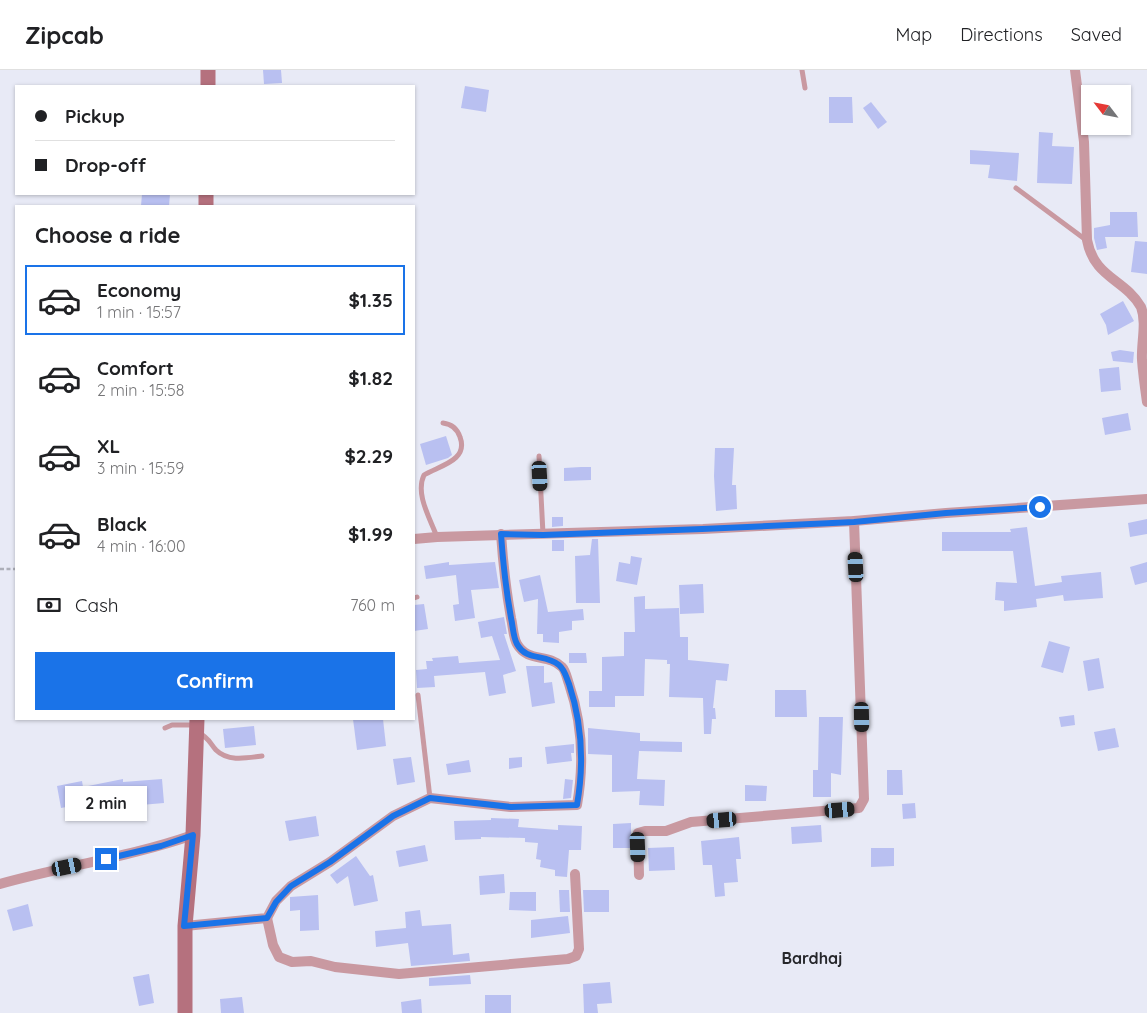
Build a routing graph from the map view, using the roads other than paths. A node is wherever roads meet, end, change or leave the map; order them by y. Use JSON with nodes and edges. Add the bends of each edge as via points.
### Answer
{"nodes":[{"id":1,"x":208,"y":70,"type":"edge"},
{"id":2,"x":802,"y":70,"type":"edge"},
{"id":3,"x":1075,"y":70,"type":"edge"},
{"id":4,"x":208,"y":85,"type":"edge"},
{"id":5,"x":805,"y":88,"type":"dead end"},
{"id":6,"x":1016,"y":188,"type":"dead end"},
{"id":7,"x":1086,"y":240,"type":"junction"},
{"id":8,"x":1146,"y":317,"type":"edge"},
{"id":9,"x":1147,"y":402,"type":"edge"},
{"id":10,"x":443,"y":422,"type":"dead end"},
{"id":11,"x":539,"y":456,"type":"dead end"},
{"id":12,"x":1147,"y":500,"type":"edge"},
{"id":13,"x":854,"y":522,"type":"junction"},
{"id":14,"x":501,"y":534,"type":"junction"},
{"id":15,"x":543,"y":535,"type":"junction"},
{"id":16,"x":437,"y":536,"type":"junction"},
{"id":17,"x":415,"y":539,"type":"edge"},
{"id":18,"x":418,"y":695,"type":"dead end"},
{"id":19,"x":197,"y":725,"type":"edge"},
{"id":20,"x":165,"y":728,"type":"dead end"},
{"id":21,"x":262,"y":756,"type":"dead end"},
{"id":22,"x":430,"y":798,"type":"junction"},
{"id":23,"x":193,"y":835,"type":"junction"},
{"id":24,"x":575,"y":874,"type":"dead end"},
{"id":25,"x":639,"y":875,"type":"dead end"},
{"id":26,"x":0,"y":884,"type":"edge"},
{"id":27,"x":267,"y":918,"type":"junction"},
{"id":28,"x":184,"y":926,"type":"junction"},
{"id":29,"x":185,"y":1013,"type":"edge"}],
"edges":[{"from":1,"to":4,"type":"street"},
{"from":2,"to":5,"type":"lane"},
{"from":3,"to":7,"type":"street","via":[[1084,142]]},
{"from":6,"to":7,"type":"lane"},
{"from":7,"to":8,"type":"street","via":[[1093,259],[1110,279],[1133,296]]},
{"from":8,"to":9,"type":"street","via":[[1142,360]]},
{"from":10,"to":16,"type":"lane","via":[[456,429],[462,445],[454,460],[424,475],[420,483]]},
{"from":11,"to":15,"type":"lane"},
{"from":12,"to":13,"type":"street"},
{"from":13,"to":15,"type":"street"},
{"from":13,"to":25,"type":"street","via":[[862,805],[859,808],[691,822],[666,831],[638,833]]},
{"from":14,"to":15,"type":"street"},
{"from":14,"to":16,"type":"street"},
{"from":14,"to":22,"type":"street","via":[[506,590],[516,642],[530,656],[553,660],[564,668],[574,698],[580,738],[581,785],[577,805],[511,807]]},
{"from":16,"to":17,"type":"street"},
{"from":18,"to":22,"type":"lane"},
{"from":19,"to":20,"type":"lane"},
{"from":19,"to":21,"type":"lane","via":[[222,755],[232,758]]},
{"from":19,"to":23,"type":"street"},
{"from":22,"to":27,"type":"street","via":[[393,816],[291,886]]},
{"from":23,"to":26,"type":"street","via":[[161,846]]},
{"from":23,"to":28,"type":"street"},
{"from":24,"to":27,"type":"street","via":[[579,949],[576,956],[568,959],[399,974],[311,961],[292,962],[279,957]]},
{"from":27,"to":28,"type":"street"},
{"from":28,"to":29,"type":"street"}]}
